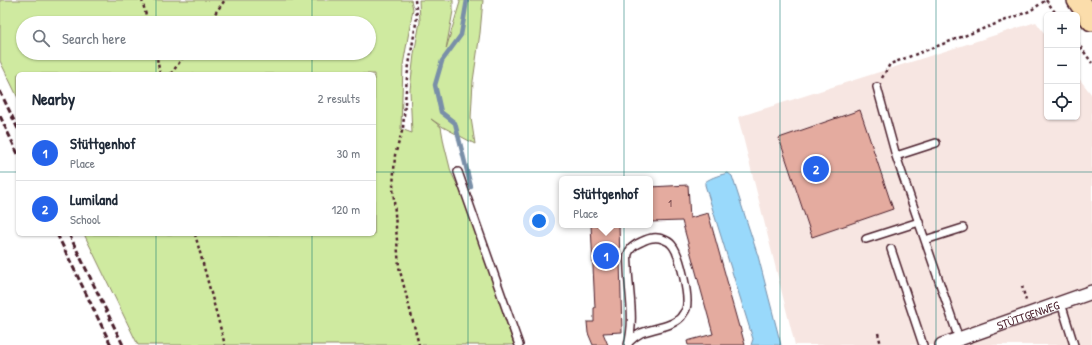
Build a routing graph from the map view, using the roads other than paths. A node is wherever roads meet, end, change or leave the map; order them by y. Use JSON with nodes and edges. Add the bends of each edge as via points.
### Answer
{"nodes":[{"id":1,"x":1078,"y":0,"type":"edge"},
{"id":2,"x":1092,"y":20,"type":"edge"},
{"id":3,"x":877,"y":87,"type":"road end"},
{"id":4,"x":936,"y":143,"type":"dead end"},
{"id":5,"x":896,"y":156,"type":"junction"},
{"id":6,"x":458,"y":172,"type":"dead end"},
{"id":7,"x":919,"y":222,"type":"junction"},
{"id":8,"x":963,"y":228,"type":"dead end"},
{"id":9,"x":866,"y":239,"type":"dead end"},
{"id":10,"x":925,"y":240,"type":"junction"},
{"id":11,"x":891,"y":249,"type":"dead end"},
{"id":12,"x":1092,"y":292,"type":"edge"},
{"id":13,"x":1061,"y":303,"type":"junction"},
{"id":14,"x":959,"y":339,"type":"junction"},
{"id":15,"x":629,"y":343,"type":"edge"},
{"id":16,"x":519,"y":345,"type":"edge"},
{"id":17,"x":923,"y":345,"type":"edge"},
{"id":18,"x":942,"y":345,"type":"edge"},
{"id":19,"x":1074,"y":345,"type":"edge"}],
"edges":[{"from":1,"to":2,"type":"main road"},
{"from":3,"to":5,"type":"lane"},
{"from":4,"to":5,"type":"lane"},
{"from":5,"to":7,"type":"lane"},
{"from":6,"to":16,"type":"lane"},
{"from":7,"to":9,"type":"lane"},
{"from":7,"to":10,"type":"lane"},
{"from":8,"to":10,"type":"lane"},
{"from":10,"to":14,"type":"lane"},
{"from":11,"to":17,"type":"lane"},
{"from":12,"to":13,"type":"street","name":"STÜTTGENWEG"},
{"from":13,"to":14,"type":"street","name":"STÜTTGENWEG"},
{"from":13,"to":19,"type":"lane"},
{"from":14,"to":18,"type":"street","name":"STÜTTGENWEG"},
{"from":15,"to":15,"type":"lane","via":[[631,316],[628,254],[639,242],[653,238],[663,239],[672,244],[678,254],[686,292],[686,309],[680,318],[641,333]]}]}
